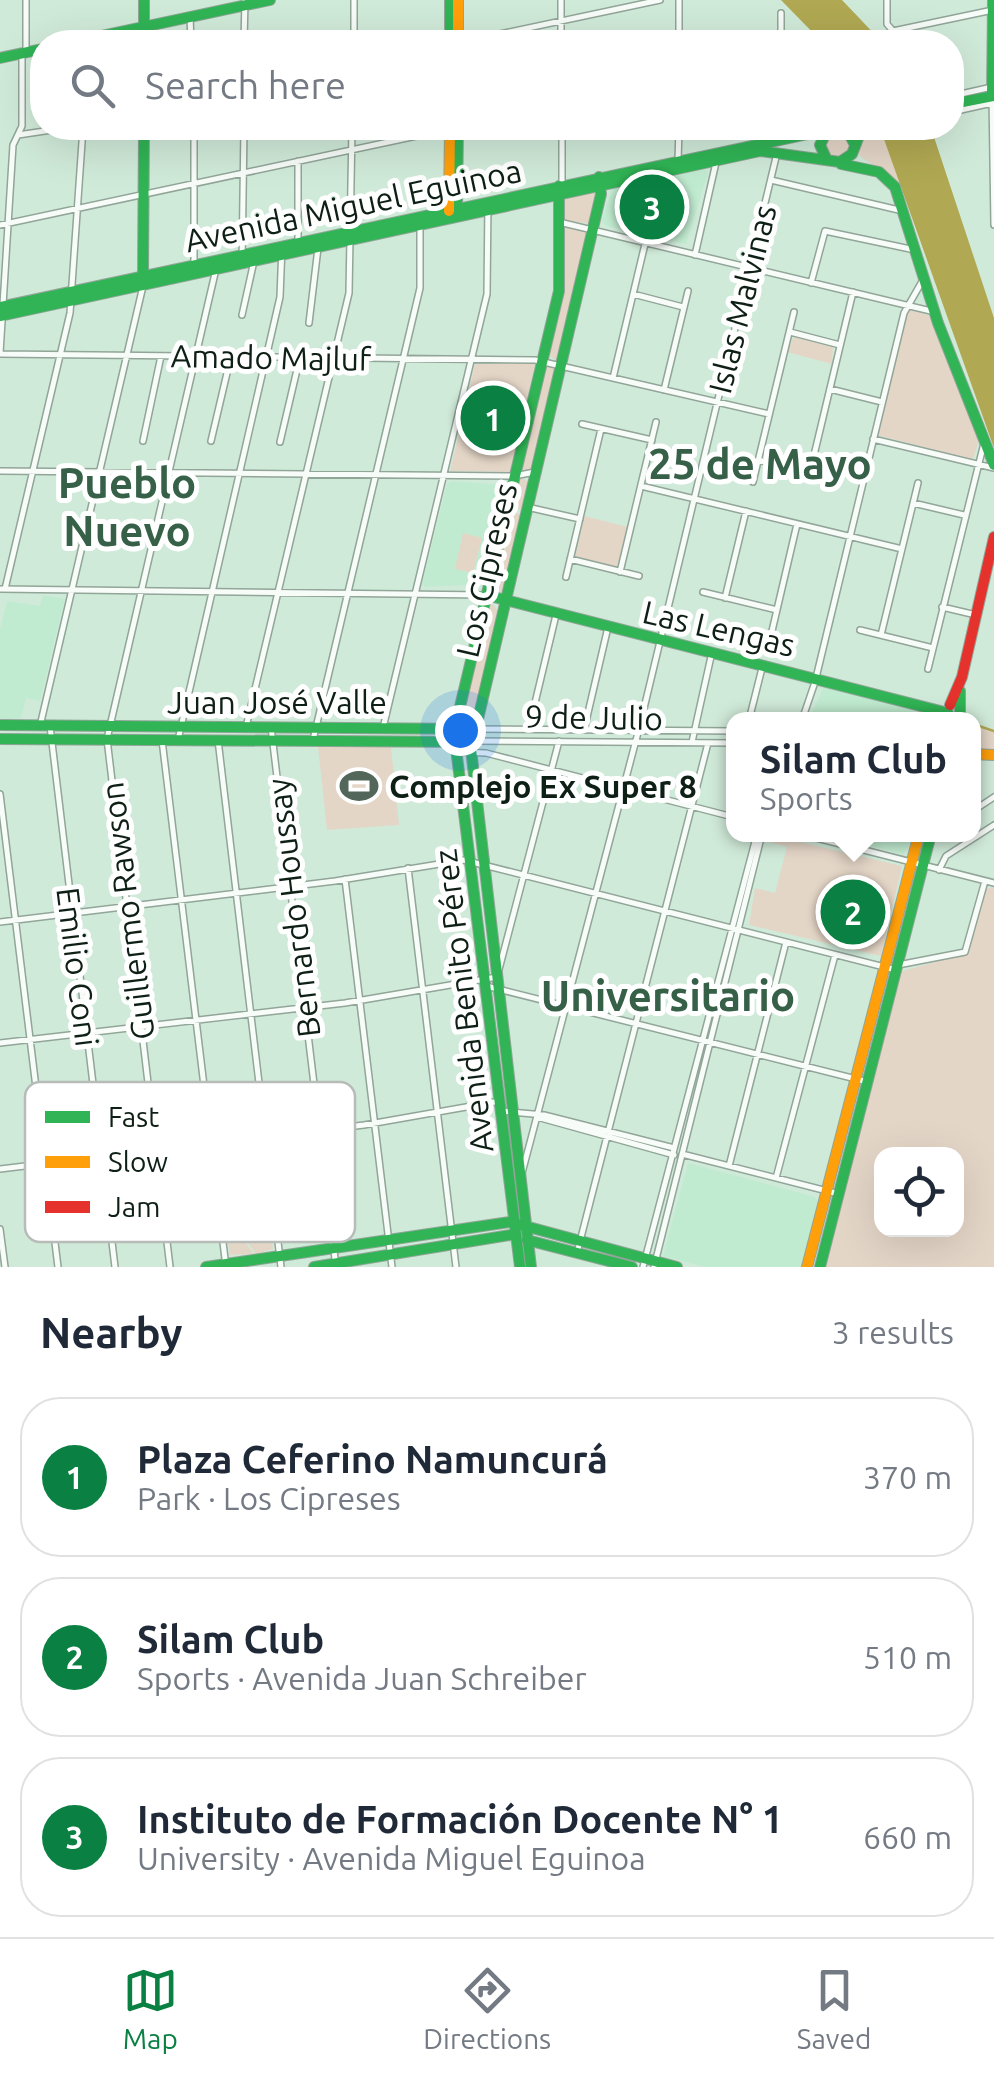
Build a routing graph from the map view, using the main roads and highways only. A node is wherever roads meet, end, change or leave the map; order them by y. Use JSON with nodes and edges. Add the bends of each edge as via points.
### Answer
{"nodes":[{"id":1,"x":144,"y":0,"type":"edge"},
{"id":2,"x":270,"y":0,"type":"edge"},
{"id":3,"x":450,"y":0,"type":"edge"},
{"id":4,"x":458,"y":0,"type":"edge"},
{"id":5,"x":994,"y":0,"type":"edge"},
{"id":6,"x":245,"y":3,"type":"edge"},
{"id":7,"x":994,"y":10,"type":"edge"},
{"id":8,"x":144,"y":27,"type":"junction"},
{"id":9,"x":131,"y":30,"type":"edge"},
{"id":10,"x":450,"y":30,"type":"edge"},
{"id":11,"x":459,"y":30,"type":"edge"},
{"id":12,"x":30,"y":52,"type":"edge"},
{"id":13,"x":0,"y":58,"type":"edge"},
{"id":14,"x":993,"y":96,"type":"edge"},
{"id":15,"x":964,"y":104,"type":"edge"},
{"id":16,"x":144,"y":140,"type":"edge"},
{"id":17,"x":453,"y":140,"type":"edge"},
{"id":18,"x":822,"y":140,"type":"edge"},
{"id":19,"x":851,"y":140,"type":"edge"},
{"id":20,"x":857,"y":140,"type":"edge"},
{"id":21,"x":783,"y":142,"type":"edge"},
{"id":22,"x":854,"y":146,"type":"junction"},
{"id":23,"x":834,"y":162,"type":"junction"},
{"id":24,"x":870,"y":169,"type":"junction"},
{"id":25,"x":600,"y":181,"type":"junction"},
{"id":26,"x":560,"y":188,"type":"junction"},
{"id":27,"x":453,"y":213,"type":"junction"},
{"id":28,"x":351,"y":236,"type":"junction"},
{"id":29,"x":282,"y":251,"type":"junction"},
{"id":30,"x":242,"y":260,"type":"junction"},
{"id":31,"x":216,"y":266,"type":"junction"},
{"id":32,"x":143,"y":281,"type":"junction"},
{"id":33,"x":1,"y":311,"type":"edge"},
{"id":34,"x":994,"y":466,"type":"edge"},
{"id":35,"x":507,"y":506,"type":"junction"},
{"id":36,"x":527,"y":508,"type":"junction"},
{"id":37,"x":994,"y":537,"type":"edge"},
{"id":38,"x":486,"y":595,"type":"junction"},
{"id":39,"x":504,"y":602,"type":"junction"},
{"id":40,"x":952,"y":711,"type":"edge"},
{"id":41,"x":0,"y":725,"type":"edge"},
{"id":42,"x":454,"y":729,"type":"junction"},
{"id":43,"x":108,"y":733,"type":"junction"},
{"id":44,"x":313,"y":734,"type":"junction"},
{"id":45,"x":0,"y":739,"type":"edge"},
{"id":46,"x":472,"y":740,"type":"junction"},
{"id":47,"x":457,"y":747,"type":"junction"},
{"id":48,"x":918,"y":842,"type":"edge"},
{"id":49,"x":927,"y":842,"type":"edge"},
{"id":50,"x":477,"y":863,"type":"junction"},
{"id":51,"x":917,"y":864,"type":"junction"},
{"id":52,"x":505,"y":1108,"type":"junction"},
{"id":53,"x":833,"y":1193,"type":"junction"},
{"id":54,"x":521,"y":1231,"type":"junction"},
{"id":55,"x":578,"y":1247,"type":"junction"},
{"id":56,"x":280,"y":1262,"type":"edge"},
{"id":57,"x":392,"y":1262,"type":"edge"},
{"id":58,"x":649,"y":1264,"type":"edge"},
{"id":59,"x":226,"y":1266,"type":"edge"},
{"id":60,"x":336,"y":1266,"type":"edge"},
{"id":61,"x":206,"y":1267,"type":"edge"},
{"id":62,"x":314,"y":1267,"type":"edge"},
{"id":63,"x":520,"y":1267,"type":"edge"},
{"id":64,"x":532,"y":1267,"type":"edge"},
{"id":65,"x":632,"y":1267,"type":"edge"},
{"id":66,"x":676,"y":1267,"type":"edge"},
{"id":67,"x":807,"y":1267,"type":"edge"},
{"id":68,"x":820,"y":1267,"type":"edge"}],
"edges":[{"from":1,"to":8,"type":"main road"},
{"from":2,"to":6,"type":"main road"},
{"from":3,"to":10,"type":"main road"},
{"from":4,"to":11,"type":"main road"},
{"from":5,"to":7,"type":"main road"},
{"from":6,"to":8,"type":"main road"},
{"from":7,"to":14,"type":"main road"},
{"from":8,"to":9,"type":"main road"},
{"from":12,"to":13,"type":"main road"},
{"from":14,"to":15,"type":"main road"},
{"from":16,"to":32,"type":"main road"},
{"from":17,"to":27,"type":"main road"},
{"from":18,"to":23,"type":"main road","via":[[822,154]]},
{"from":19,"to":22,"type":"main road"},
{"from":20,"to":22,"type":"main road"},
{"from":21,"to":23,"type":"main road","name":"Avenida Miguel Eguinoa"},
{"from":21,"to":25,"type":"main road","name":"Avenida Miguel Eguinoa"},
{"from":22,"to":23,"type":"main road","via":[[847,159]]},
{"from":22,"to":24,"type":"main road"},
{"from":23,"to":24,"type":"main road","name":"Avenida Miguel Eguinoa"},
{"from":24,"to":34,"type":"main road","via":[[892,182]]},
{"from":25,"to":26,"type":"main road","name":"Avenida Miguel Eguinoa"},
{"from":25,"to":36,"type":"main road","name":"Los Cipreses"},
{"from":26,"to":27,"type":"main road","name":"Avenida Miguel Eguinoa"},
{"from":26,"to":35,"type":"main road","name":"Los Cipreses","via":[[560,285]]},
{"from":27,"to":28,"type":"main road","name":"Avenida Miguel Eguinoa"},
{"from":28,"to":29,"type":"main road","name":"Avenida Miguel Eguinoa"},
{"from":28,"to":29,"type":"main road","name":"Avenida Miguel Eguinoa"},
{"from":29,"to":30,"type":"main road","name":"Avenida Miguel Eguinoa"},
{"from":29,"to":30,"type":"main road","name":"Avenida Miguel Eguinoa"},
{"from":30,"to":31,"type":"main road","name":"Avenida Miguel Eguinoa"},
{"from":31,"to":32,"type":"main road","name":"Avenida Miguel Eguinoa"},
{"from":31,"to":32,"type":"main road","name":"Avenida Miguel Eguinoa"},
{"from":32,"to":33,"type":"main road","name":"Avenida Miguel Eguinoa"},
{"from":35,"to":36,"type":"main road"},
{"from":35,"to":38,"type":"main road","name":"Los Cipreses"},
{"from":36,"to":39,"type":"main road","name":"Los Cipreses"},
{"from":37,"to":40,"type":"main road"},
{"from":38,"to":39,"type":"main road","name":"Las Lengas"},
{"from":38,"to":42,"type":"main road","name":"Los Cipreses"},
{"from":39,"to":40,"type":"main road","name":"Las Lengas"},
{"from":39,"to":46,"type":"main road","name":"Los Cipreses"},
{"from":41,"to":43,"type":"main road","name":"Juan José Valle"},
{"from":42,"to":44,"type":"main road","name":"Juan José Valle"},
{"from":42,"to":46,"type":"main road","name":"Juan José Valle"},
{"from":42,"to":47,"type":"main road","name":"Avenida Benito Pérez"},
{"from":43,"to":44,"type":"main road","via":[[162,740]]},
{"from":43,"to":44,"type":"main road","name":"Juan José Valle","via":[[178,726]]},
{"from":43,"to":45,"type":"main road"},
{"from":44,"to":47,"type":"main road","name":"9 de Julio"},
{"from":46,"to":47,"type":"main road","name":"9 de Julio"},
{"from":46,"to":50,"type":"main road","name":"Avenida Benito Pérez"},
{"from":47,"to":50,"type":"main road","name":"Avenida Benito Pérez"},
{"from":48,"to":51,"type":"main road"},
{"from":49,"to":51,"type":"main road"},
{"from":50,"to":52,"type":"main road","name":"Avenida Benito Pérez"},
{"from":51,"to":53,"type":"main road"},
{"from":52,"to":54,"type":"main road","name":"Avenida Benito Pérez"},
{"from":52,"to":54,"type":"main road","name":"Avenida Benito Pérez","via":[[521,1178]]},
{"from":53,"to":67,"type":"main road"},
{"from":53,"to":68,"type":"main road"},
{"from":54,"to":55,"type":"main road"},
{"from":54,"to":56,"type":"main road","via":[[452,1232]]},
{"from":54,"to":57,"type":"main road"},
{"from":54,"to":63,"type":"main road","name":"Avenida Benito Pérez"},
{"from":54,"to":64,"type":"main road","name":"Avenida Benito Pérez"},
{"from":55,"to":58,"type":"main road"},
{"from":55,"to":65,"type":"main road"},
{"from":56,"to":59,"type":"main road"},
{"from":57,"to":60,"type":"main road"},
{"from":58,"to":66,"type":"main road"},
{"from":59,"to":61,"type":"main road"},
{"from":60,"to":62,"type":"main road"}]}
